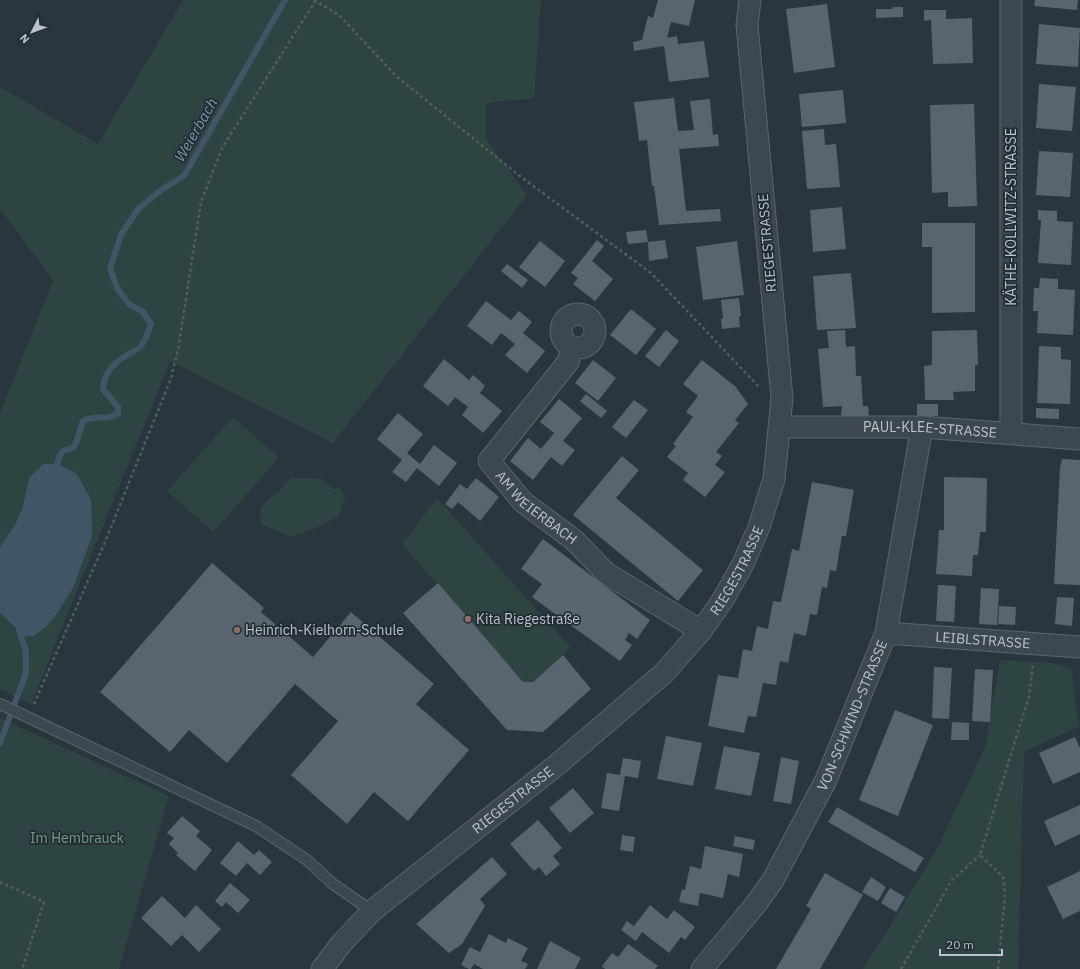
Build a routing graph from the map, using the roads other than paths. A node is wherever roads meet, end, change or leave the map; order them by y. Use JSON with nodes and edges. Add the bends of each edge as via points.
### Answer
{"nodes":[{"id":1,"x":750,"y":0,"type":"edge"},
{"id":2,"x":1011,"y":0,"type":"edge"},
{"id":3,"x":572,"y":348,"type":"dead end"},
{"id":4,"x":780,"y":427,"type":"junction"},
{"id":5,"x":922,"y":427,"type":"junction"},
{"id":6,"x":1011,"y":433,"type":"junction"},
{"id":7,"x":1080,"y":439,"type":"edge"},
{"id":8,"x":701,"y":631,"type":"junction"},
{"id":9,"x":886,"y":633,"type":"junction"},
{"id":10,"x":1080,"y":647,"type":"edge"},
{"id":11,"x":0,"y":704,"type":"edge"},
{"id":12,"x":372,"y":911,"type":"junction"},
{"id":13,"x":322,"y":969,"type":"edge"},
{"id":14,"x":702,"y":969,"type":"edge"}],
"edges":[{"from":1,"to":4,"type":"street","name":"RIEGESTRASSE","via":[[747,25],[782,398]]},
{"from":2,"to":6,"type":"street","name":"KÄTHE-KOLLWITZ-STRASSE"},
{"from":3,"to":8,"type":"street","name":"AM WEIERBACH","via":[[568,362],[489,460],[523,502],[574,540],[606,573]]},
{"from":4,"to":5,"type":"street","name":"PAUL-KLEE-STRASSE"},
{"from":4,"to":8,"type":"street","name":"RIEGESTRASSE","via":[[774,479],[759,527],[742,566]]},
{"from":5,"to":6,"type":"street","name":"PAUL-KLEE-STRASSE"},
{"from":5,"to":9,"type":"street","name":"VON-SCHWIND-STRASSE"},
{"from":6,"to":7,"type":"street","name":"PAUL-KLEE-STRASSE"},
{"from":8,"to":12,"type":"street","name":"RIEGESTRASSE","via":[[664,673],[625,708]]},
{"from":9,"to":10,"type":"street","name":"LEIBLSTRASSE"},
{"from":9,"to":14,"type":"street","name":"VON-SCHWIND-STRASSE","via":[[826,780],[773,880]]},
{"from":11,"to":12,"type":"lane","via":[[256,826],[307,860],[333,884]]},
{"from":12,"to":13,"type":"street","name":"RIEGESTRASSE"}]}
